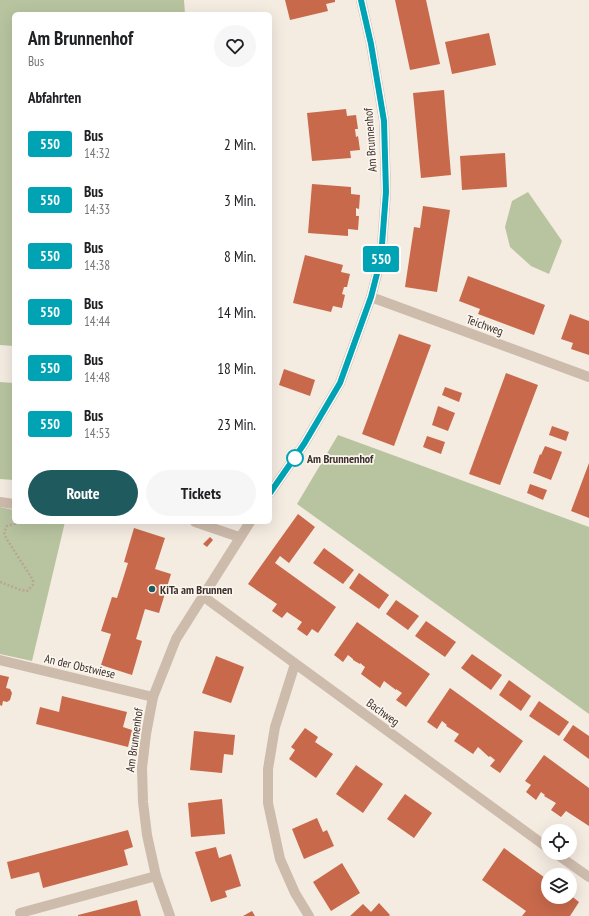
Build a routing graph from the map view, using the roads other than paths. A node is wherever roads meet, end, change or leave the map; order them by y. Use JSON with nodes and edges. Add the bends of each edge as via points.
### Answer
{"nodes":[{"id":1,"x":361,"y":0,"type":"edge"},
{"id":2,"x":371,"y":297,"type":"junction"},
{"id":3,"x":589,"y":377,"type":"edge"},
{"id":4,"x":272,"y":491,"type":"edge"},
{"id":5,"x":0,"y":502,"type":"edge"},
{"id":6,"x":12,"y":504,"type":"edge"},
{"id":7,"x":201,"y":524,"type":"edge"},
{"id":8,"x":249,"y":524,"type":"edge"},
{"id":9,"x":239,"y":537,"type":"junction"},
{"id":10,"x":204,"y":597,"type":"junction"},
{"id":11,"x":0,"y":660,"type":"edge"},
{"id":12,"x":295,"y":664,"type":"junction"},
{"id":13,"x":154,"y":697,"type":"junction"},
{"id":14,"x":541,"y":843,"type":"edge"},
{"id":15,"x":565,"y":860,"type":"edge"},
{"id":16,"x":156,"y":876,"type":"junction"},
{"id":17,"x":589,"y":878,"type":"edge"},
{"id":18,"x":20,"y":913,"type":"dead end"},
{"id":19,"x":170,"y":916,"type":"edge"},
{"id":20,"x":309,"y":916,"type":"edge"}],
"edges":[{"from":1,"to":2,"type":"street","name":"Am Brunnenhof","via":[[371,44],[384,129],[386,192],[381,258]]},
{"from":2,"to":3,"type":"street","name":"Teichweg"},
{"from":2,"to":4,"type":"street","name":"Am Brunnenhof","via":[[340,383],[304,444]]},
{"from":5,"to":6,"type":"street"},
{"from":7,"to":9,"type":"street"},
{"from":8,"to":9,"type":"street","name":"Am Brunnenhof"},
{"from":9,"to":10,"type":"street","name":"Am Brunnenhof"},
{"from":10,"to":12,"type":"street","name":"Bachweg"},
{"from":10,"to":13,"type":"street","name":"Am Brunnenhof","via":[[176,639]]},
{"from":11,"to":13,"type":"street","name":"An der Obstwiese"},
{"from":12,"to":14,"type":"street","name":"Bachweg"},
{"from":12,"to":20,"type":"street","via":[[275,727],[268,769],[268,803],[280,858],[295,893]]},
{"from":13,"to":16,"type":"street","name":"Am Brunnenhof","via":[[142,768],[147,835]]},
{"from":15,"to":17,"type":"street"},
{"from":16,"to":18,"type":"street"},
{"from":16,"to":19,"type":"street","name":"Am Brunnenhof"}]}
